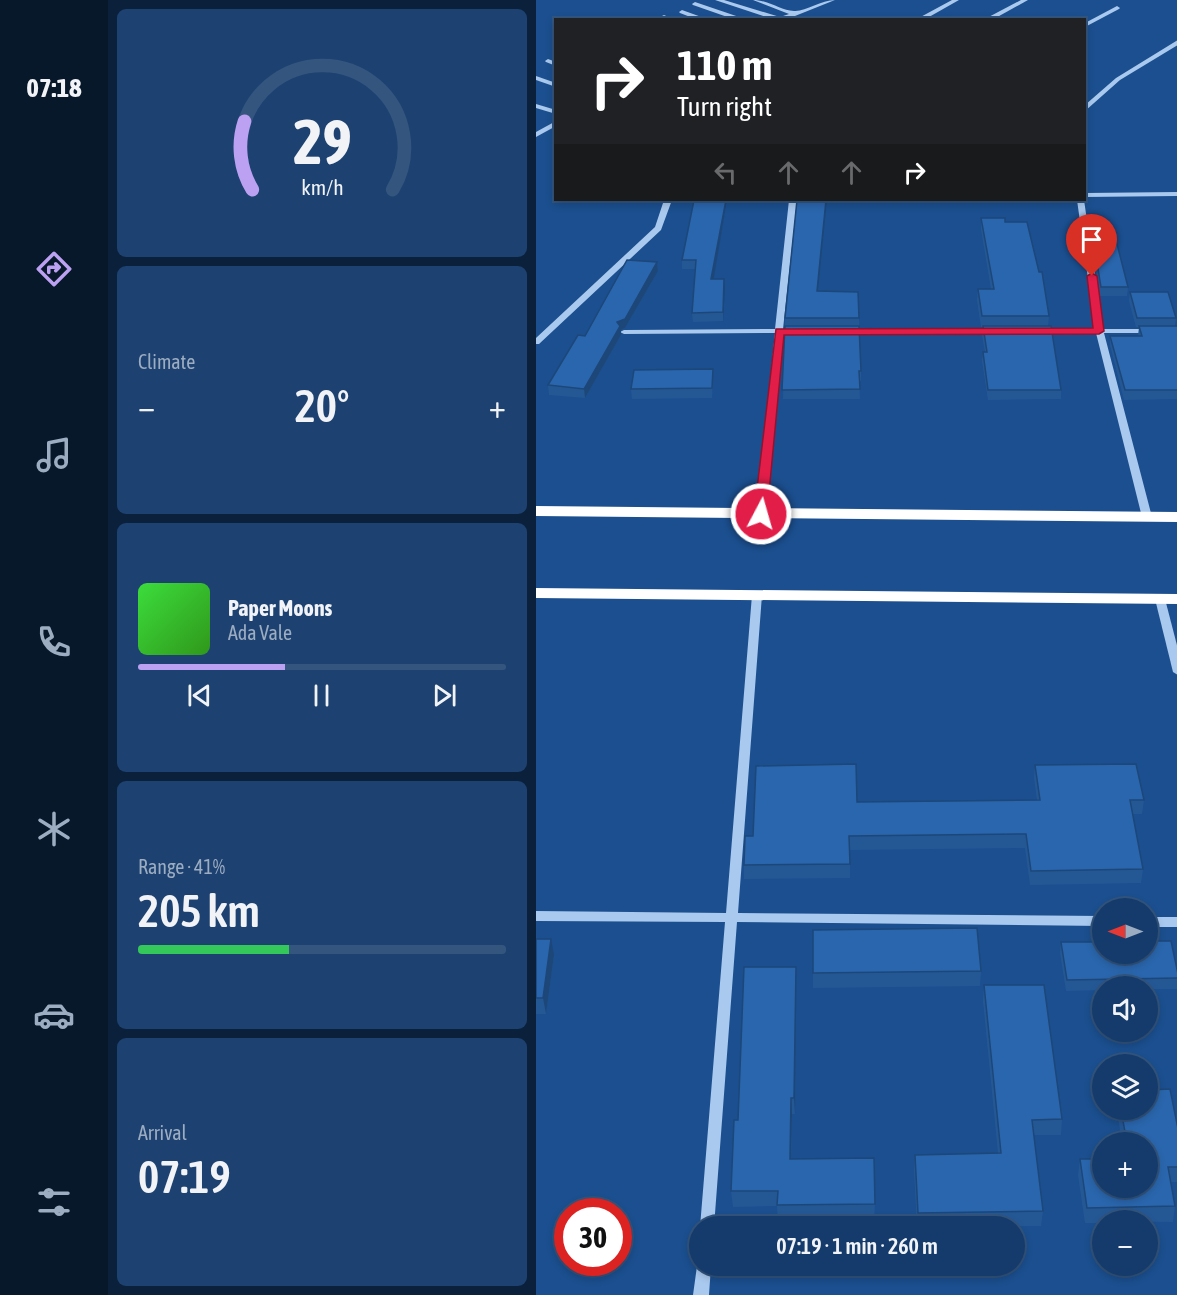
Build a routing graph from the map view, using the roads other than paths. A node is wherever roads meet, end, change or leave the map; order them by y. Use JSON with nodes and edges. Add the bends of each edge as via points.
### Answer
{"nodes":[{"id":1,"x":718,"y":0,"type":"edge"},
{"id":2,"x":756,"y":0,"type":"edge"},
{"id":3,"x":832,"y":0,"type":"edge"},
{"id":4,"x":956,"y":0,"type":"edge"},
{"id":5,"x":1025,"y":0,"type":"edge"},
{"id":6,"x":695,"y":4,"type":"dead end"},
{"id":7,"x":1117,"y":8,"type":"dead end"},
{"id":8,"x":682,"y":12,"type":"dead end"},
{"id":9,"x":793,"y":13,"type":"junction"},
{"id":10,"x":699,"y":18,"type":"edge"},
{"id":11,"x":737,"y":18,"type":"edge"},
{"id":12,"x":776,"y":18,"type":"edge"},
{"id":13,"x":781,"y":18,"type":"edge"},
{"id":14,"x":921,"y":18,"type":"edge"},
{"id":15,"x":990,"y":18,"type":"edge"},
{"id":16,"x":1086,"y":24,"type":"edge"},
{"id":17,"x":1178,"y":42,"type":"edge"},
{"id":18,"x":548,"y":61,"type":"dead end"},
{"id":19,"x":554,"y":63,"type":"edge"},
{"id":20,"x":536,"y":78,"type":"edge"},
{"id":21,"x":554,"y":84,"type":"edge"},
{"id":22,"x":536,"y":106,"type":"edge"},
{"id":23,"x":1087,"y":106,"type":"edge"},
{"id":24,"x":554,"y":110,"type":"edge"},
{"id":25,"x":554,"y":124,"type":"edge"},
{"id":26,"x":536,"y":135,"type":"edge"},
{"id":27,"x":1178,"y":194,"type":"edge"},
{"id":28,"x":1086,"y":195,"type":"edge"},
{"id":29,"x":668,"y":201,"type":"edge"},
{"id":30,"x":794,"y":201,"type":"edge"},
{"id":31,"x":1079,"y":201,"type":"edge"},
{"id":32,"x":838,"y":331,"type":"edge"},
{"id":33,"x":1004,"y":331,"type":"edge"},
{"id":34,"x":1028,"y":331,"type":"edge"},
{"id":35,"x":1099,"y":331,"type":"junction"},
{"id":36,"x":1178,"y":331,"type":"edge"},
{"id":37,"x":624,"y":332,"type":"edge"},
{"id":38,"x":779,"y":332,"type":"junction"},
{"id":39,"x":803,"y":332,"type":"edge"},
{"id":40,"x":536,"y":342,"type":"edge"},
{"id":41,"x":536,"y":511,"type":"edge"},
{"id":42,"x":761,"y":514,"type":"junction"},
{"id":43,"x":1147,"y":517,"type":"junction"},
{"id":44,"x":1178,"y":517,"type":"edge"},
{"id":45,"x":536,"y":593,"type":"edge"},
{"id":46,"x":756,"y":595,"type":"junction"},
{"id":47,"x":1169,"y":599,"type":"edge"},
{"id":48,"x":1178,"y":672,"type":"edge"},
{"id":49,"x":536,"y":915,"type":"edge"},
{"id":50,"x":730,"y":918,"type":"junction"},
{"id":51,"x":1092,"y":921,"type":"edge"},
{"id":52,"x":1158,"y":922,"type":"edge"},
{"id":53,"x":1178,"y":922,"type":"edge"},
{"id":54,"x":708,"y":1216,"type":"edge"},
{"id":55,"x":703,"y":1276,"type":"edge"},
{"id":56,"x":701,"y":1295,"type":"edge"}],
"edges":[{"from":1,"to":12,"type":"street"},
{"from":2,"to":9,"type":"street"},
{"from":3,"to":9,"type":"street"},
{"from":4,"to":14,"type":"street"},
{"from":5,"to":15,"type":"street"},
{"from":6,"to":11,"type":"street"},
{"from":7,"to":16,"type":"street"},
{"from":8,"to":10,"type":"street"},
{"from":9,"to":13,"type":"street"},
{"from":17,"to":23,"type":"street","via":[[1118,79]]},
{"from":18,"to":19,"type":"street"},
{"from":20,"to":21,"type":"street"},
{"from":22,"to":24,"type":"street"},
{"from":25,"to":26,"type":"street"},
{"from":27,"to":28,"type":"street"},
{"from":29,"to":40,"type":"street","via":[[658,228]]},
{"from":30,"to":38,"type":"street"},
{"from":31,"to":35,"type":"street"},
{"from":32,"to":33,"type":"street"},
{"from":34,"to":35,"type":"street"},
{"from":35,"to":36,"type":"street"},
{"from":35,"to":43,"type":"street"},
{"from":37,"to":38,"type":"street"},
{"from":38,"to":39,"type":"street"},
{"from":38,"to":42,"type":"street"},
{"from":41,"to":42,"type":"highway"},
{"from":42,"to":43,"type":"highway"},
{"from":43,"to":44,"type":"highway"},
{"from":45,"to":46,"type":"highway"},
{"from":46,"to":47,"type":"highway"},
{"from":46,"to":50,"type":"street"},
{"from":47,"to":48,"type":"street"},
{"from":49,"to":50,"type":"street"},
{"from":50,"to":51,"type":"street"},
{"from":50,"to":54,"type":"street"},
{"from":52,"to":53,"type":"street"},
{"from":55,"to":56,"type":"street"}]}
